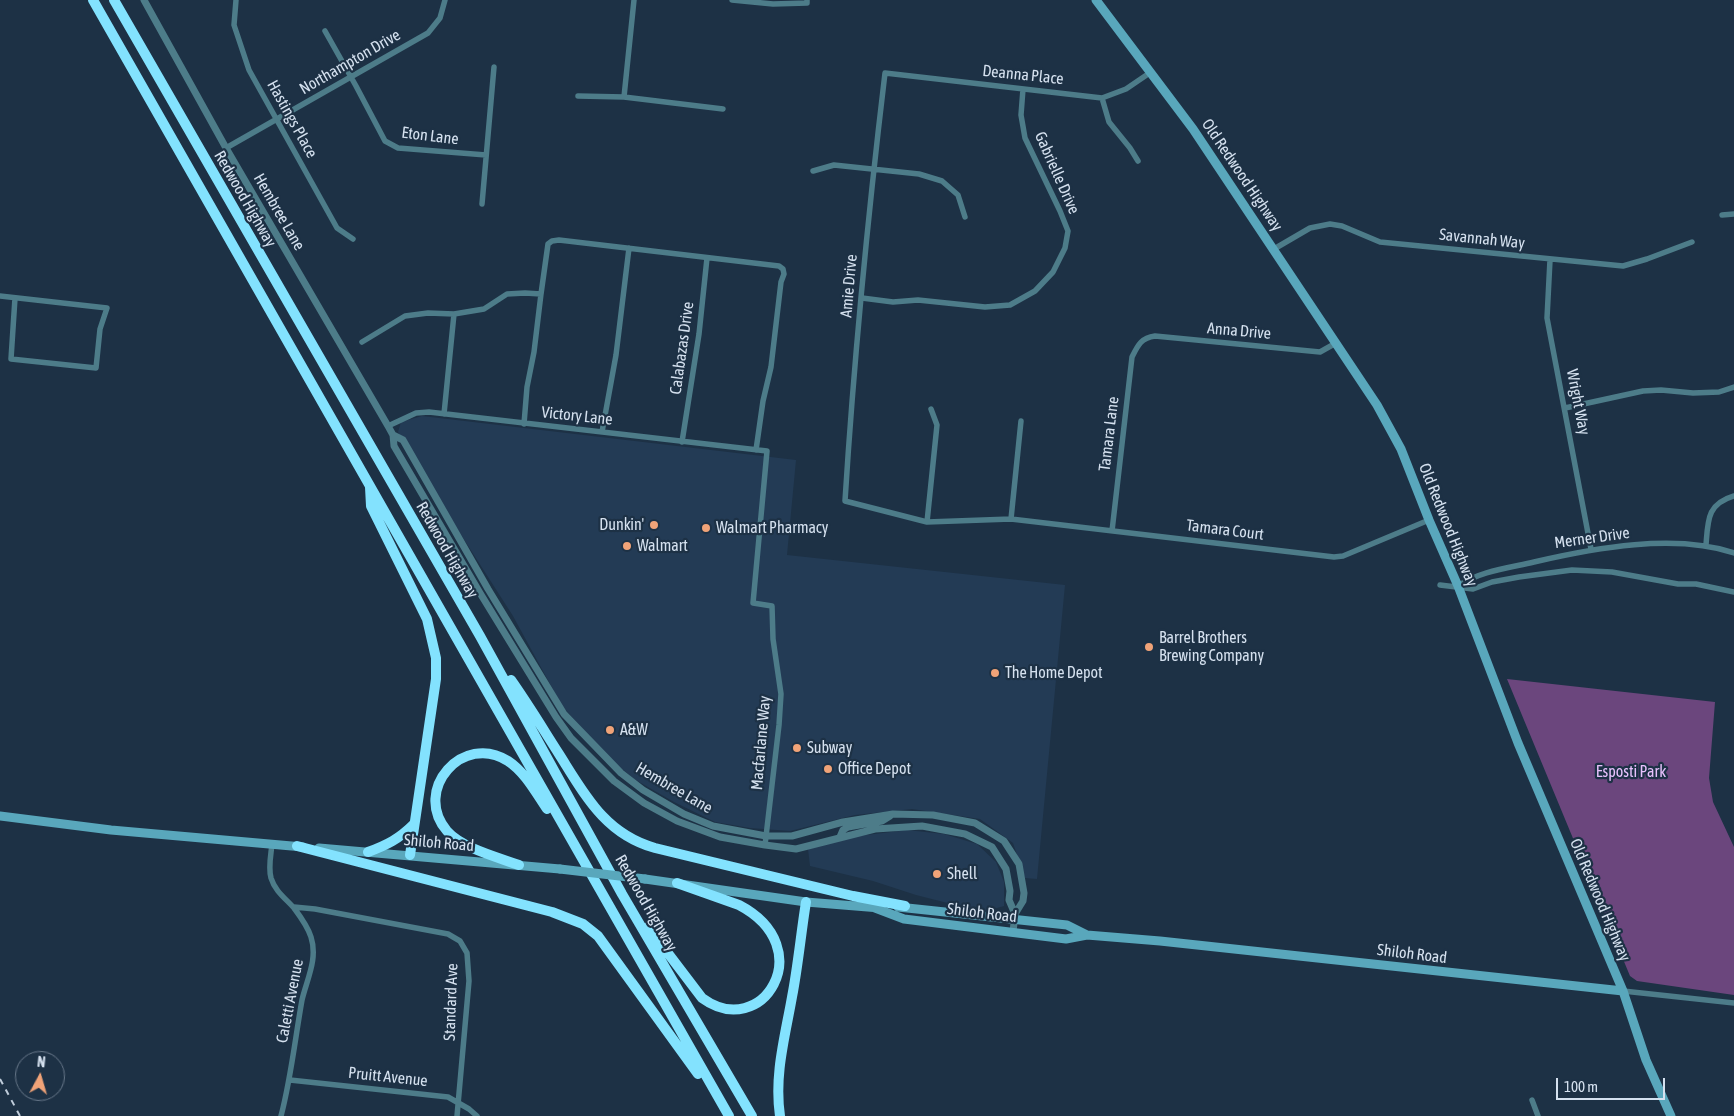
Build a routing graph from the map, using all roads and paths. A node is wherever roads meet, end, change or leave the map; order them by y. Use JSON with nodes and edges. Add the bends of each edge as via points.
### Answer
{"nodes":[{"id":1,"x":93,"y":0,"type":"edge"},
{"id":2,"x":114,"y":0,"type":"edge"},
{"id":3,"x":144,"y":0,"type":"edge"},
{"id":4,"x":236,"y":0,"type":"edge"},
{"id":5,"x":445,"y":0,"type":"edge"},
{"id":6,"x":634,"y":0,"type":"edge"},
{"id":7,"x":732,"y":0,"type":"edge"},
{"id":8,"x":808,"y":0,"type":"edge"},
{"id":9,"x":1096,"y":0,"type":"edge"},
{"id":10,"x":325,"y":31,"type":"dead end"},
{"id":11,"x":494,"y":67,"type":"dead end"},
{"id":12,"x":1151,"y":72,"type":"junction"},
{"id":13,"x":886,"y":73,"type":"joint"},
{"id":14,"x":351,"y":76,"type":"junction"},
{"id":15,"x":1023,"y":89,"type":"junction"},
{"id":16,"x":578,"y":96,"type":"dead end"},
{"id":17,"x":624,"y":98,"type":"junction"},
{"id":18,"x":1102,"y":98,"type":"junction"},
{"id":19,"x":723,"y":109,"type":"dead end"},
{"id":20,"x":277,"y":120,"type":"junction"},
{"id":21,"x":226,"y":148,"type":"junction"},
{"id":22,"x":486,"y":155,"type":"junction"},
{"id":23,"x":1138,"y":161,"type":"dead end"},
{"id":24,"x":874,"y":169,"type":"junction"},
{"id":25,"x":812,"y":171,"type":"dead end"},
{"id":26,"x":482,"y":204,"type":"dead end"},
{"id":27,"x":1734,"y":214,"type":"edge"},
{"id":28,"x":1722,"y":215,"type":"dead end"},
{"id":29,"x":965,"y":217,"type":"dead end"},
{"id":30,"x":353,"y":239,"type":"dead end"},
{"id":31,"x":1692,"y":242,"type":"dead end"},
{"id":32,"x":628,"y":248,"type":"junction"},
{"id":33,"x":1274,"y":249,"type":"junction"},
{"id":34,"x":707,"y":258,"type":"junction"},
{"id":35,"x":1550,"y":260,"type":"junction"},
{"id":36,"x":541,"y":294,"type":"junction"},
{"id":37,"x":0,"y":296,"type":"edge"},
{"id":38,"x":15,"y":298,"type":"junction"},
{"id":39,"x":862,"y":298,"type":"junction"},
{"id":40,"x":454,"y":314,"type":"junction"},
{"id":41,"x":362,"y":342,"type":"dead end"},
{"id":42,"x":1139,"y":342,"type":"joint"},
{"id":43,"x":1336,"y":343,"type":"junction"},
{"id":44,"x":1734,"y":387,"type":"edge"},
{"id":45,"x":1565,"y":408,"type":"junction"},
{"id":46,"x":931,"y":409,"type":"dead end"},
{"id":47,"x":444,"y":414,"type":"junction"},
{"id":48,"x":1021,"y":421,"type":"dead end"},
{"id":49,"x":524,"y":424,"type":"junction"},
{"id":50,"x":388,"y":426,"type":"junction"},
{"id":51,"x":602,"y":432,"type":"junction"},
{"id":52,"x":393,"y":436,"type":"junction"},
{"id":53,"x":682,"y":442,"type":"junction"},
{"id":54,"x":756,"y":450,"type":"junction"},
{"id":55,"x":767,"y":451,"type":"joint"},
{"id":56,"x":370,"y":484,"type":"junction"},
{"id":57,"x":1734,"y":496,"type":"edge"},
{"id":58,"x":845,"y":501,"type":"joint"},
{"id":59,"x":1011,"y":518,"type":"junction"},
{"id":60,"x":1429,"y":520,"type":"junction"},
{"id":61,"x":927,"y":522,"type":"junction"},
{"id":62,"x":1112,"y":531,"type":"junction"},
{"id":63,"x":1706,"y":545,"type":"junction"},
{"id":64,"x":1591,"y":550,"type":"junction"},
{"id":65,"x":1734,"y":553,"type":"edge"},
{"id":66,"x":1440,"y":585,"type":"dead end"},
{"id":67,"x":1458,"y":586,"type":"junction"},
{"id":68,"x":1734,"y":592,"type":"edge"},
{"id":69,"x":480,"y":636,"type":"junction"},
{"id":70,"x":893,"y":814,"type":"junction"},
{"id":71,"x":0,"y":816,"type":"edge"},
{"id":72,"x":414,"y":824,"type":"junction"},
{"id":73,"x":766,"y":836,"type":"junction"},
{"id":74,"x":840,"y":837,"type":"junction"},
{"id":75,"x":272,"y":844,"type":"junction"},
{"id":76,"x":765,"y":845,"type":"junction"},
{"id":77,"x":297,"y":846,"type":"junction"},
{"id":78,"x":576,"y":849,"type":"junction"},
{"id":79,"x":368,"y":852,"type":"junction"},
{"id":80,"x":410,"y":855,"type":"junction"},
{"id":81,"x":519,"y":865,"type":"junction"},
{"id":82,"x":677,"y":883,"type":"junction"},
{"id":83,"x":622,"y":894,"type":"junction"},
{"id":84,"x":806,"y":902,"type":"junction"},
{"id":85,"x":905,"y":906,"type":"junction"},
{"id":86,"x":294,"y":907,"type":"junction"},
{"id":87,"x":875,"y":908,"type":"junction"},
{"id":88,"x":1014,"y":917,"type":"junction"},
{"id":89,"x":1013,"y":932,"type":"junction"},
{"id":90,"x":1087,"y":935,"type":"junction"},
{"id":91,"x":1623,"y":992,"type":"junction"},
{"id":92,"x":1734,"y":1003,"type":"edge"},
{"id":93,"x":290,"y":1080,"type":"junction"},
{"id":94,"x":1532,"y":1100,"type":"dead end"},
{"id":95,"x":459,"y":1103,"type":"junction"},
{"id":96,"x":728,"y":1115,"type":"edge"},
{"id":97,"x":281,"y":1116,"type":"edge"},
{"id":98,"x":457,"y":1116,"type":"edge"},
{"id":99,"x":477,"y":1116,"type":"edge"},
{"id":100,"x":752,"y":1116,"type":"edge"},
{"id":101,"x":780,"y":1116,"type":"edge"},
{"id":102,"x":1538,"y":1116,"type":"edge"},
{"id":103,"x":1671,"y":1116,"type":"edge"}],
"edges":[{"from":1,"to":56,"type":"highway","name":"Redwood Highway"},
{"from":2,"to":69,"type":"highway","name":"Redwood Highway"},
{"from":3,"to":21,"type":"street","name":"Hembree Lane"},
{"from":4,"to":20,"type":"street","name":"Hastings Place","via":[[234,25],[249,70]]},
{"from":5,"to":14,"type":"street","name":"Northampton Drive","via":[[440,18],[428,33]]},
{"from":6,"to":17,"type":"street"},
{"from":7,"to":8,"type":"street","via":[[773,4],[807,3]]},
{"from":9,"to":12,"type":"main road","name":"Old Redwood Highway"},
{"from":10,"to":14,"type":"street","name":"Eton Lane"},
{"from":11,"to":22,"type":"street"},
{"from":12,"to":18,"type":"street","name":"Deanna Place","via":[[1126,89]]},
{"from":12,"to":33,"type":"main road","name":"Old Redwood Highway","via":[[1194,129]]},
{"from":13,"to":15,"type":"street","name":"Deanna Place"},
{"from":13,"to":24,"type":"street","name":"Amie Drive"},
{"from":14,"to":20,"type":"street","name":"Northampton Drive"},
{"from":14,"to":22,"type":"street","name":"Eton Lane","via":[[385,141],[398,148]]},
{"from":15,"to":18,"type":"street","name":"Deanna Place"},
{"from":15,"to":39,"type":"street","name":"Gabrielle Drive","via":[[1020,115],[1025,138],[1068,231],[1065,248],[1053,272],[1035,291],[1010,305],[985,307]]},
{"from":16,"to":17,"type":"street"},
{"from":17,"to":19,"type":"street"},
{"from":18,"to":23,"type":"street","via":[[1109,122]]},
{"from":20,"to":21,"type":"street","name":"Northampton Drive"},
{"from":20,"to":30,"type":"street","name":"Hastings Place","via":[[337,228]]},
{"from":21,"to":50,"type":"street","name":"Hembree Lane"},
{"from":22,"to":26,"type":"street"},
{"from":24,"to":25,"type":"street","via":[[834,164]]},
{"from":24,"to":29,"type":"street","via":[[919,174],[942,181],[958,195]]},
{"from":24,"to":39,"type":"street","name":"Amie Drive"},
{"from":27,"to":28,"type":"street"},
{"from":31,"to":35,"type":"street","name":"Savannah Way","via":[[1623,266]]},
{"from":32,"to":34,"type":"street"},
{"from":32,"to":36,"type":"street","via":[[552,241],[548,244]]},
{"from":32,"to":51,"type":"street","via":[[616,355]]},
{"from":33,"to":35,"type":"street","name":"Savannah Way","via":[[1310,228],[1330,224],[1380,242]]},
{"from":33,"to":43,"type":"main road","name":"Old Redwood Highway"},
{"from":34,"to":53,"type":"street","name":"Calabazas Drive"},
{"from":34,"to":54,"type":"street","via":[[774,265],[783,269],[771,367]]},
{"from":35,"to":45,"type":"street","name":"Wright Way","via":[[1548,318]]},
{"from":36,"to":40,"type":"street","via":[[507,294],[484,309]]},
{"from":36,"to":49,"type":"street"},
{"from":37,"to":38,"type":"street"},
{"from":38,"to":38,"type":"street","via":[[107,308],[100,329],[96,368],[11,359]]},
{"from":39,"to":58,"type":"street","name":"Amie Drive"},
{"from":40,"to":41,"type":"street","via":[[428,312],[405,316]]},
{"from":40,"to":47,"type":"street"},
{"from":42,"to":43,"type":"street","name":"Anna Drive","via":[[1155,336],[1320,352]]},
{"from":42,"to":62,"type":"street","name":"Tamara Lane","via":[[1132,357]]},
{"from":43,"to":60,"type":"main road","name":"Old Redwood Highway","via":[[1396,438]]},
{"from":44,"to":45,"type":"street","via":[[1719,392],[1643,391]]},
{"from":45,"to":64,"type":"street","name":"Wright Way"},
{"from":46,"to":61,"type":"street","via":[[937,425]]},
{"from":47,"to":49,"type":"street","name":"Victory Lane"},
{"from":47,"to":50,"type":"street","name":"Victory Lane","via":[[416,413]]},
{"from":48,"to":59,"type":"street"},
{"from":49,"to":51,"type":"street","name":"Victory Lane"},
{"from":50,"to":52,"type":"street","name":"Hembree Lane"},
{"from":51,"to":53,"type":"street","name":"Victory Lane"},
{"from":52,"to":73,"type":"street","name":"Hembree Lane","via":[[402,440],[564,714],[582,734],[621,774],[684,814],[713,826]]},
{"from":52,"to":76,"type":"street","name":"Hembree Lane","via":[[398,454],[571,738],[614,781],[644,803],[677,821],[720,837]]},
{"from":53,"to":54,"type":"street","name":"Victory Lane"},
{"from":54,"to":55,"type":"street","name":"Victory Lane"},
{"from":55,"to":73,"type":"street","name":"Macfarlane Way","via":[[753,603],[772,606],[781,694]]},
{"from":56,"to":72,"type":"highway","via":[[371,506],[427,619],[436,658],[436,679]]},
{"from":56,"to":78,"type":"highway","name":"Redwood Highway"},
{"from":57,"to":63,"type":"street","via":[[1714,506],[1707,525]]},
{"from":58,"to":61,"type":"street","name":"Tamara Court"},
{"from":59,"to":61,"type":"street","name":"Tamara Court"},
{"from":59,"to":62,"type":"street","name":"Tamara Court"},
{"from":60,"to":62,"type":"street","name":"Tamara Court","via":[[1334,557]]},
{"from":60,"to":67,"type":"main road","name":"Old Redwood Highway"},
{"from":63,"to":64,"type":"street","name":"Merner Drive","via":[[1664,544]]},
{"from":63,"to":65,"type":"street","name":"Merner Drive"},
{"from":64,"to":67,"type":"street","name":"Merner Drive","via":[[1499,569]]},
{"from":66,"to":67,"type":"street","name":"Merner Drive"},
{"from":67,"to":68,"type":"street","name":"Merner Drive","via":[[1473,589],[1492,582],[1572,570],[1612,572]]},
{"from":67,"to":91,"type":"main road","name":"Old Redwood Highway","via":[[1518,743]]},
{"from":69,"to":83,"type":"highway","name":"Redwood Highway"},
{"from":69,"to":85,"type":"highway","via":[[530,707],[590,803],[621,833],[655,848]]},
{"from":70,"to":73,"type":"street","name":"Hembree Lane","via":[[844,822],[792,836]]},
{"from":70,"to":74,"type":"street","via":[[882,821],[848,827]]},
{"from":70,"to":88,"type":"street","name":"Hembree Lane","via":[[933,815],[975,823],[1004,841],[1019,864],[1024,893]]},
{"from":71,"to":75,"type":"main road","name":"Shiloh Road","via":[[111,830]]},
{"from":72,"to":79,"type":"highway","via":[[390,844]]},
{"from":72,"to":80,"type":"highway"},
{"from":73,"to":76,"type":"street","name":"Macfarlane Way"},
{"from":74,"to":76,"type":"street","name":"Hembree Lane","via":[[796,849]]},
{"from":74,"to":88,"type":"street","name":"Hembree Lane","via":[[875,829],[922,826],[965,834],[992,848],[1006,869]]},
{"from":75,"to":77,"type":"main road","name":"Shiloh Road"},
{"from":75,"to":86,"type":"street","name":"Caletti Avenue","via":[[271,878],[276,889]]},
{"from":77,"to":79,"type":"main road","name":"Shiloh Road"},
{"from":77,"to":96,"type":"highway","via":[[552,912],[583,924],[598,936]]},
{"from":78,"to":81,"type":"highway","via":[[510,762],[495,755],[463,757],[449,767],[439,784],[436,806],[441,823],[456,840]]},
{"from":78,"to":96,"type":"highway","name":"Redwood Highway"},
{"from":79,"to":80,"type":"main road","name":"Shiloh Road"},
{"from":80,"to":81,"type":"main road","name":"Shiloh Road"},
{"from":81,"to":82,"type":"main road","name":"Shiloh Road","bridge":true},
{"from":82,"to":83,"type":"highway","via":[[739,905],[756,915],[768,929],[778,948],[779,969],[772,987],[758,1002],[731,1009],[716,1006],[702,998]]},
{"from":82,"to":84,"type":"main road","name":"Shiloh Road"},
{"from":83,"to":100,"type":"highway","name":"Redwood Highway"},
{"from":84,"to":87,"type":"main road","name":"Shiloh Road"},
{"from":84,"to":101,"type":"highway","via":[[778,1072]]},
{"from":85,"to":87,"type":"main road","name":"Shiloh Road"},
{"from":85,"to":88,"type":"main road","name":"Shiloh Road"},
{"from":86,"to":93,"type":"street","name":"Caletti Avenue","via":[[311,936],[314,951]]},
{"from":86,"to":95,"type":"street","name":"Standard Ave","via":[[448,934],[460,941],[466,953],[469,981]]},
{"from":87,"to":89,"type":"main road","name":"Shiloh Road","via":[[904,919]]},
{"from":88,"to":89,"type":"street","name":"Hembree Lane"},
{"from":88,"to":90,"type":"main road","name":"Shiloh Road","via":[[1067,925]]},
{"from":89,"to":90,"type":"main road","name":"Shiloh Road","via":[[1066,939]]},
{"from":90,"to":91,"type":"main road","name":"Shiloh Road","via":[[1160,940]]},
{"from":91,"to":92,"type":"street","name":"Shiloh Road"},
{"from":91,"to":103,"type":"main road","name":"Old Redwood Highway","via":[[1646,1060]]},
{"from":93,"to":95,"type":"street","name":"Pruitt Avenue","via":[[434,1095]]},
{"from":93,"to":97,"type":"street","name":"Caletti Avenue"},
{"from":94,"to":102,"type":"street"},
{"from":95,"to":98,"type":"street","name":"Standard Ave"},
{"from":95,"to":99,"type":"street","name":"Pruitt Avenue"}]}
